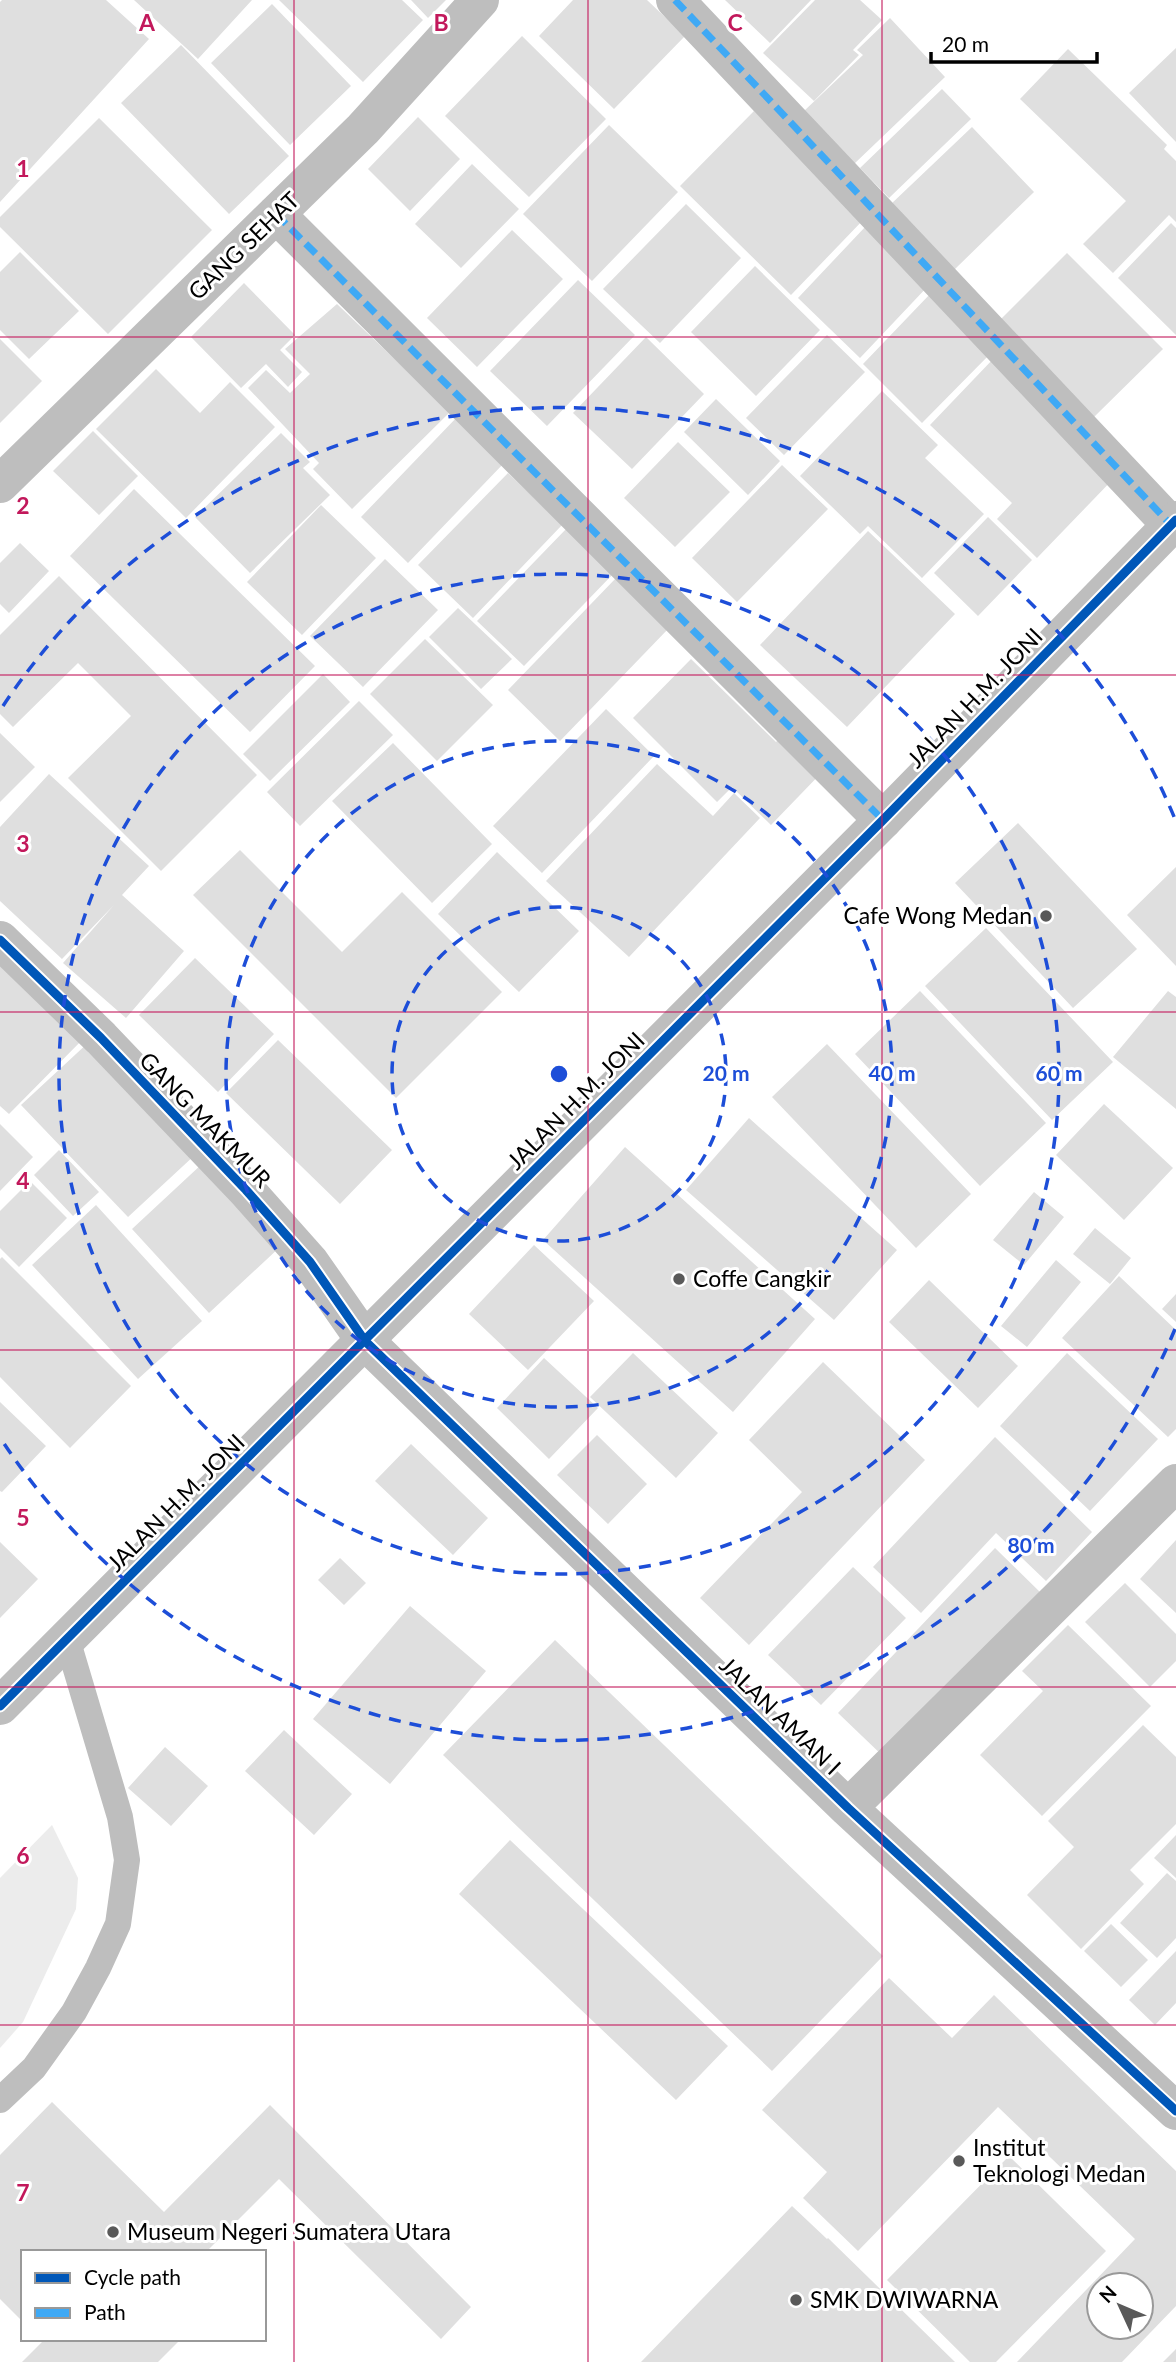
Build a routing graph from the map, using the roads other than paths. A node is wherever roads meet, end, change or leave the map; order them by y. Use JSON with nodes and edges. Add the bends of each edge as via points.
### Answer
{"nodes":[{"id":1,"x":480,"y":0,"type":"edge"},
{"id":2,"x":675,"y":0,"type":"edge"},
{"id":3,"x":276,"y":214,"type":"junction"},
{"id":4,"x":0,"y":484,"type":"edge"},
{"id":5,"x":1173,"y":522,"type":"edge"},
{"id":6,"x":883,"y":820,"type":"junction"},
{"id":7,"x":0,"y":940,"type":"edge"},
{"id":8,"x":365,"y":1341,"type":"junction"},
{"id":9,"x":1176,"y":1483,"type":"edge"},
{"id":10,"x":67,"y":1639,"type":"junction"},
{"id":11,"x":0,"y":1706,"type":"edge"},
{"id":12,"x":848,"y":1808,"type":"junction"},
{"id":13,"x":0,"y":2099,"type":"edge"},
{"id":14,"x":1176,"y":2111,"type":"edge"}],
"edges":[{"from":1,"to":3,"type":"street","name":"GANG SEHAT","via":[[363,129]]},
{"from":2,"to":5,"type":"street"},
{"from":3,"to":4,"type":"street","name":"GANG SEHAT"},
{"from":3,"to":6,"type":"street"},
{"from":5,"to":6,"type":"street","name":"JALAN H.M. JONI"},
{"from":6,"to":8,"type":"street","name":"JALAN H.M. JONI"},
{"from":7,"to":8,"type":"street","name":"GANG MAKMUR","via":[[246,1190],[310,1262]]},
{"from":8,"to":10,"type":"street","name":"JALAN H.M. JONI"},
{"from":8,"to":12,"type":"street","name":"JALAN AMAN I"},
{"from":9,"to":12,"type":"street"},
{"from":10,"to":11,"type":"street","name":"JALAN H.M. JONI"},
{"from":10,"to":13,"type":"lane","via":[[120,1817],[127,1860],[118,1924],[74,2011],[34,2068]]},
{"from":12,"to":14,"type":"street","name":"JALAN AMAN I"}]}
